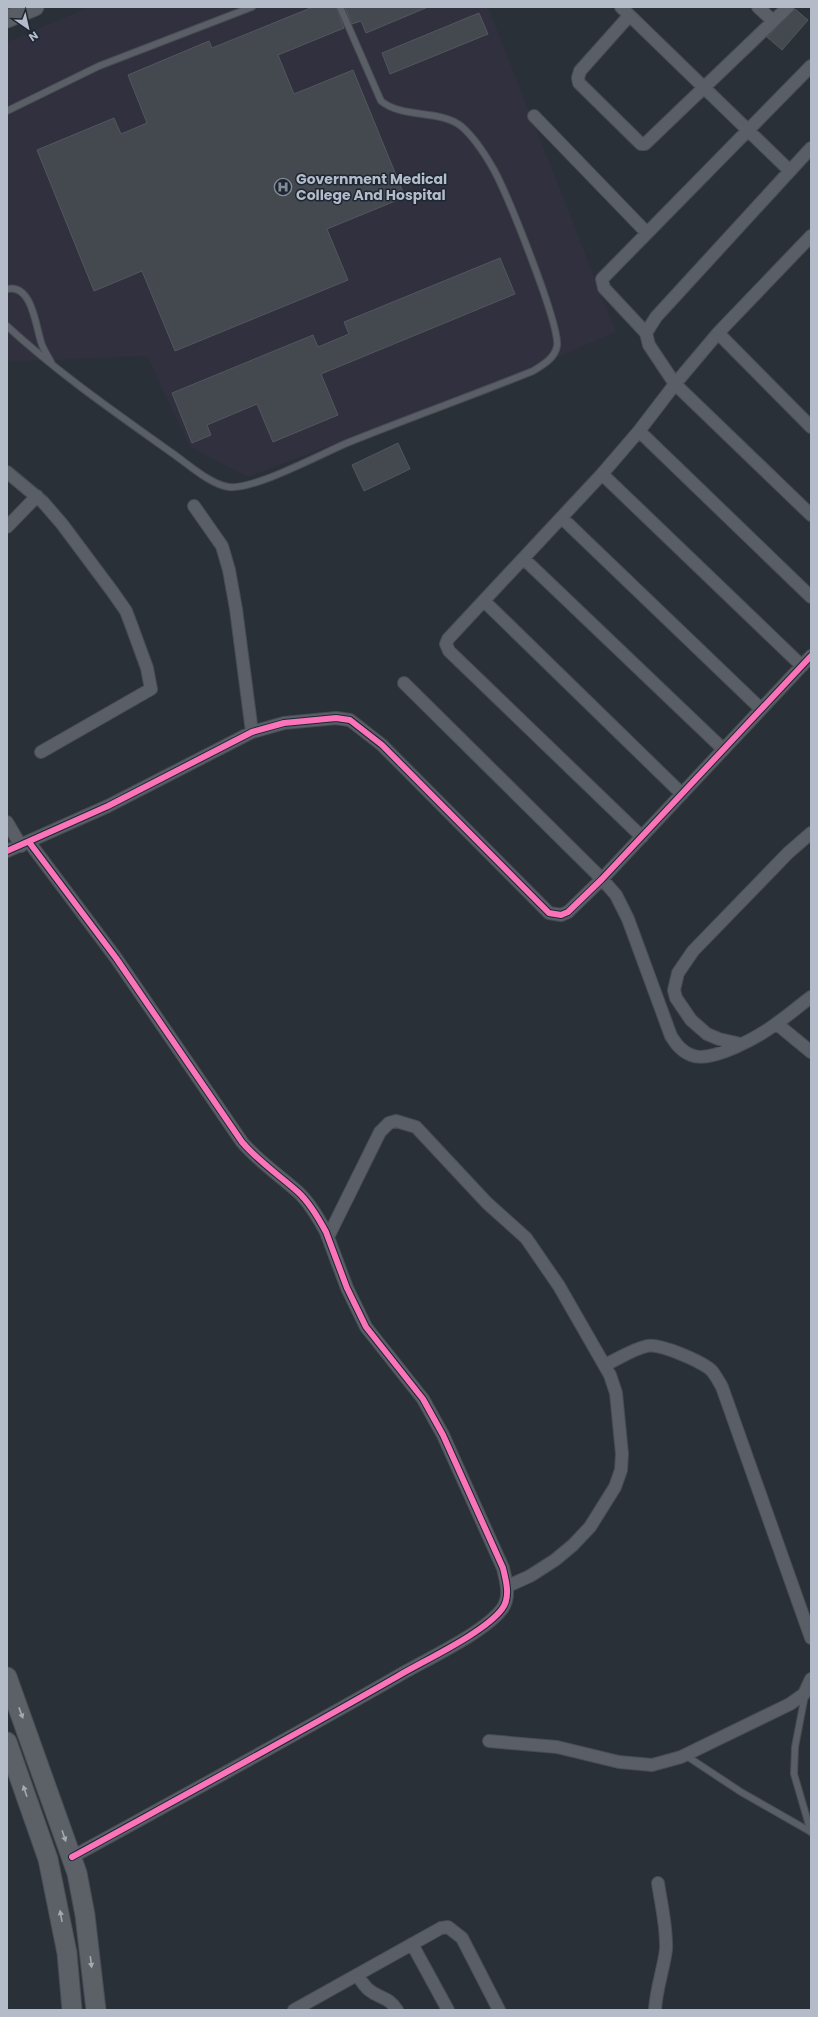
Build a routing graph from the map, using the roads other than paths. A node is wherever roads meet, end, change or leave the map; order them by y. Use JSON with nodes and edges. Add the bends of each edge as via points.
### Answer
{"nodes":[{"id":1,"x":35,"y":7,"type":"edge"},
{"id":2,"x":252,"y":7,"type":"edge"},
{"id":3,"x":340,"y":7,"type":"edge"},
{"id":4,"x":620,"y":7,"type":"edge"},
{"id":5,"x":758,"y":7,"type":"edge"},
{"id":6,"x":788,"y":7,"type":"edge"},
{"id":7,"x":629,"y":16,"type":"junction"},
{"id":8,"x":7,"y":19,"type":"edge"},
{"id":9,"x":773,"y":21,"type":"junction"},
{"id":10,"x":811,"y":66,"type":"edge"},
{"id":11,"x":704,"y":87,"type":"junction"},
{"id":12,"x":7,"y":111,"type":"edge"},
{"id":13,"x":534,"y":116,"type":"dead end"},
{"id":14,"x":748,"y":131,"type":"junction"},
{"id":15,"x":811,"y":148,"type":"edge"},
{"id":16,"x":790,"y":171,"type":"junction"},
{"id":17,"x":647,"y":233,"type":"junction"},
{"id":18,"x":811,"y":236,"type":"edge"},
{"id":19,"x":7,"y":289,"type":"edge"},
{"id":20,"x":7,"y":326,"type":"edge"},
{"id":21,"x":646,"y":333,"type":"junction"},
{"id":22,"x":718,"y":333,"type":"junction"},
{"id":23,"x":52,"y":364,"type":"junction"},
{"id":24,"x":675,"y":384,"type":"junction"},
{"id":25,"x":811,"y":427,"type":"edge"},
{"id":26,"x":639,"y":431,"type":"junction"},
{"id":27,"x":7,"y":472,"type":"edge"},
{"id":28,"x":602,"y":474,"type":"junction"},
{"id":29,"x":37,"y":496,"type":"junction"},
{"id":30,"x":194,"y":506,"type":"dead end"},
{"id":31,"x":811,"y":515,"type":"edge"},
{"id":32,"x":562,"y":518,"type":"junction"},
{"id":33,"x":7,"y":527,"type":"edge"},
{"id":34,"x":524,"y":559,"type":"junction"},
{"id":35,"x":811,"y":597,"type":"edge"},
{"id":36,"x":484,"y":600,"type":"junction"},
{"id":37,"x":811,"y":656,"type":"edge"},
{"id":38,"x":802,"y":666,"type":"junction"},
{"id":39,"x":404,"y":683,"type":"dead end"},
{"id":40,"x":761,"y":709,"type":"junction"},
{"id":41,"x":252,"y":732,"type":"junction"},
{"id":42,"x":724,"y":750,"type":"junction"},
{"id":43,"x":40,"y":752,"type":"dead end"},
{"id":44,"x":682,"y":794,"type":"junction"},
{"id":45,"x":7,"y":822,"type":"edge"},
{"id":46,"x":811,"y":833,"type":"edge"},
{"id":47,"x":642,"y":837,"type":"junction"},
{"id":48,"x":25,"y":844,"type":"junction"},
{"id":49,"x":7,"y":851,"type":"edge"},
{"id":50,"x":602,"y":879,"type":"junction"},
{"id":51,"x":811,"y":997,"type":"edge"},
{"id":52,"x":777,"y":1024,"type":"junction"},
{"id":53,"x":741,"y":1044,"type":"junction"},
{"id":54,"x":811,"y":1052,"type":"edge"},
{"id":55,"x":328,"y":1237,"type":"junction"},
{"id":56,"x":605,"y":1365,"type":"junction"},
{"id":57,"x":508,"y":1586,"type":"junction"},
{"id":58,"x":811,"y":1638,"type":"edge"},
{"id":59,"x":7,"y":1677,"type":"edge"},
{"id":60,"x":811,"y":1679,"type":"edge"},
{"id":61,"x":805,"y":1691,"type":"junction"},
{"id":62,"x":489,"y":1740,"type":"dead end"},
{"id":63,"x":7,"y":1742,"type":"edge"},
{"id":64,"x":685,"y":1755,"type":"junction"},
{"id":65,"x":811,"y":1832,"type":"edge"},
{"id":66,"x":72,"y":1857,"type":"junction"},
{"id":67,"x":658,"y":1883,"type":"dead end"},
{"id":68,"x":412,"y":1944,"type":"junction"},
{"id":69,"x":357,"y":1975,"type":"junction"},
{"id":70,"x":72,"y":2010,"type":"edge"},
{"id":71,"x":96,"y":2010,"type":"edge"},
{"id":72,"x":294,"y":2010,"type":"edge"},
{"id":73,"x":396,"y":2010,"type":"edge"},
{"id":74,"x":448,"y":2010,"type":"edge"},
{"id":75,"x":499,"y":2010,"type":"edge"},
{"id":76,"x":655,"y":2010,"type":"edge"}],
"edges":[{"from":1,"to":8,"type":"main road"},
{"from":2,"to":12,"type":"lane","via":[[99,66]]},
{"from":3,"to":23,"type":"lane","via":[[381,102],[393,108],[442,118],[459,125],[472,136],[494,170],[547,303],[557,336],[555,354],[533,371],[261,480],[236,487],[212,481]]},
{"from":4,"to":7,"type":"street"},
{"from":5,"to":9,"type":"street"},
{"from":6,"to":9,"type":"street"},
{"from":7,"to":11,"type":"street"},
{"from":7,"to":11,"type":"street","via":[[580,72],[578,78],[579,83],[641,144],[649,143]]},
{"from":9,"to":11,"type":"street"},
{"from":10,"to":14,"type":"street"},
{"from":11,"to":14,"type":"street"},
{"from":13,"to":17,"type":"street"},
{"from":14,"to":16,"type":"street"},
{"from":14,"to":17,"type":"street"},
{"from":15,"to":16,"type":"street"},
{"from":16,"to":21,"type":"street","via":[[656,317]]},
{"from":17,"to":21,"type":"street","via":[[605,275],[602,283]]},
{"from":18,"to":22,"type":"street"},
{"from":19,"to":23,"type":"lane","via":[[17,289],[30,304],[41,343]]},
{"from":20,"to":23,"type":"lane"},
{"from":21,"to":24,"type":"street","via":[[648,345]]},
{"from":22,"to":24,"type":"street"},
{"from":22,"to":25,"type":"street"},
{"from":24,"to":26,"type":"street"},
{"from":24,"to":31,"type":"street"},
{"from":26,"to":28,"type":"street"},
{"from":26,"to":35,"type":"street"},
{"from":27,"to":29,"type":"street"},
{"from":28,"to":32,"type":"street"},
{"from":28,"to":38,"type":"street"},
{"from":29,"to":33,"type":"street"},
{"from":29,"to":43,"type":"street","via":[[62,524],[126,611],[147,668],[151,689]]},
{"from":30,"to":41,"type":"street","via":[[222,546],[229,570]]},
{"from":32,"to":34,"type":"street"},
{"from":32,"to":40,"type":"street"},
{"from":34,"to":36,"type":"street"},
{"from":34,"to":42,"type":"street"},
{"from":36,"to":44,"type":"street"},
{"from":36,"to":47,"type":"street","via":[[448,638],[446,644],[449,651]]},
{"from":37,"to":38,"type":"street"},
{"from":38,"to":40,"type":"street"},
{"from":39,"to":50,"type":"street"},
{"from":40,"to":42,"type":"street"},
{"from":41,"to":48,"type":"street","via":[[108,806]]},
{"from":41,"to":50,"type":"street","via":[[284,723],[318,718],[350,720],[382,745],[549,913],[561,915],[568,912]]},
{"from":42,"to":44,"type":"street"},
{"from":44,"to":47,"type":"street"},
{"from":45,"to":48,"type":"street"},
{"from":46,"to":53,"type":"street","via":[[692,951],[678,973],[674,990],[676,998],[692,1020],[707,1034],[719,1040]]},
{"from":47,"to":50,"type":"street"},
{"from":48,"to":49,"type":"street"},
{"from":48,"to":55,"type":"street","via":[[116,958],[242,1142],[258,1159],[298,1192],[320,1221]]},
{"from":50,"to":53,"type":"street","via":[[616,895],[622,907],[671,1036],[679,1048],[691,1055],[702,1057]]},
{"from":51,"to":52,"type":"street"},
{"from":52,"to":53,"type":"street"},
{"from":52,"to":54,"type":"street"},
{"from":55,"to":56,"type":"street","via":[[380,1132],[389,1123],[396,1121],[416,1126],[487,1203],[531,1243]]},
{"from":55,"to":57,"type":"street","via":[[346,1288],[366,1327],[419,1393],[443,1435],[503,1568]]},
{"from":56,"to":57,"type":"street","via":[[616,1393],[620,1421],[621,1470],[615,1487],[590,1527],[572,1545],[530,1576]]},
{"from":56,"to":58,"type":"street","via":[[640,1348],[661,1346],[712,1371],[724,1394]]},
{"from":57,"to":66,"type":"street","via":[[502,1608],[479,1629],[325,1718]]},
{"from":59,"to":66,"type":"main road","one_way":true},
{"from":60,"to":61,"type":"street"},
{"from":61,"to":64,"type":"street","via":[[790,1704]]},
{"from":61,"to":65,"type":"lane","via":[[795,1747],[794,1774]]},
{"from":62,"to":64,"type":"street","via":[[558,1747],[640,1765],[665,1763]]},
{"from":70,"to":63,"type":"main road","one_way":true,"via":[[67,1953],[48,1859]]},
{"from":64,"to":65,"type":"lane","via":[[741,1792]]},
{"from":66,"to":71,"type":"main road","one_way":true,"via":[[85,1915]]},
{"from":67,"to":76,"type":"street","via":[[666,1950]]},
{"from":68,"to":69,"type":"street"},
{"from":68,"to":74,"type":"street"},
{"from":68,"to":75,"type":"street","via":[[441,1928],[448,1927],[455,1931],[462,1938]]},
{"from":69,"to":72,"type":"street"},
{"from":69,"to":73,"type":"street","via":[[365,1987],[392,2002]]}]}
